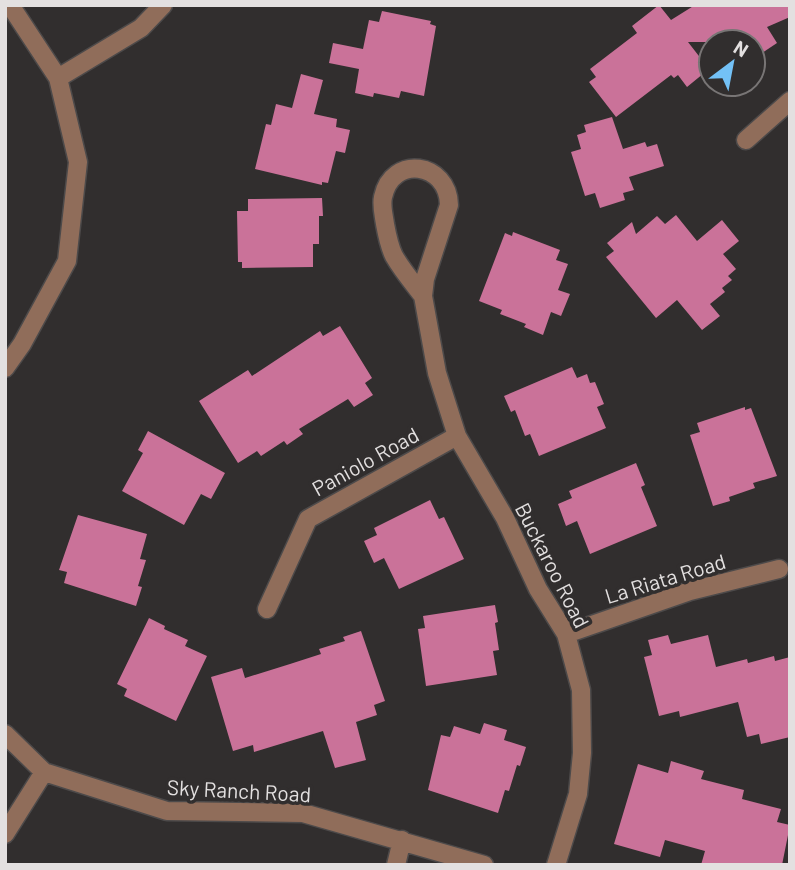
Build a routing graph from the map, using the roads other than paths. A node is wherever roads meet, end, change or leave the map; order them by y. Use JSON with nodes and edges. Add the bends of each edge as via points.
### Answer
{"nodes":[{"id":1,"x":10,"y":5,"type":"edge"},
{"id":2,"x":163,"y":5,"type":"edge"},
{"id":3,"x":58,"y":78,"type":"junction"},
{"id":4,"x":790,"y":101,"type":"edge"},
{"id":5,"x":746,"y":140,"type":"dead end"},
{"id":6,"x":423,"y":296,"type":"junction"},
{"id":7,"x":5,"y":368,"type":"edge"},
{"id":8,"x":457,"y":436,"type":"junction"},
{"id":9,"x":779,"y":569,"type":"dead end"},
{"id":10,"x":267,"y":609,"type":"dead end"},
{"id":11,"x":566,"y":634,"type":"junction"},
{"id":12,"x":5,"y":734,"type":"edge"},
{"id":13,"x":44,"y":772,"type":"junction"},
{"id":14,"x":5,"y":834,"type":"edge"},
{"id":15,"x":402,"y":840,"type":"junction"},
{"id":16,"x":397,"y":865,"type":"edge"},
{"id":17,"x":485,"y":865,"type":"edge"},
{"id":18,"x":556,"y":865,"type":"edge"}],
"edges":[{"from":1,"to":3,"type":"street"},
{"from":2,"to":3,"type":"street","via":[[141,28]]},
{"from":3,"to":7,"type":"street","via":[[78,162],[67,261]]},
{"from":4,"to":5,"type":"street"},
{"from":6,"to":6,"type":"street","name":"Buckaroo Road","via":[[394,255],[383,212],[383,198],[394,177],[405,169],[431,172],[443,181],[449,194]]},
{"from":6,"to":8,"type":"street","name":"Buckaroo Road","via":[[437,373]]},
{"from":8,"to":10,"type":"street","name":"Paniolo Road","via":[[308,519]]},
{"from":8,"to":11,"type":"street","name":"Buckaroo Road"},
{"from":9,"to":11,"type":"street","name":"La Riata Road","via":[[690,591]]},
{"from":11,"to":18,"type":"street","name":"Buckaroo Road","via":[[581,690],[582,753],[578,794]]},
{"from":12,"to":13,"type":"street","name":"Sky Ranch Road"},
{"from":13,"to":14,"type":"street"},
{"from":13,"to":15,"type":"street","name":"Sky Ranch Road","via":[[167,811],[303,813]]},
{"from":15,"to":16,"type":"street"},
{"from":15,"to":17,"type":"street","name":"Sky Ranch Road"}]}
